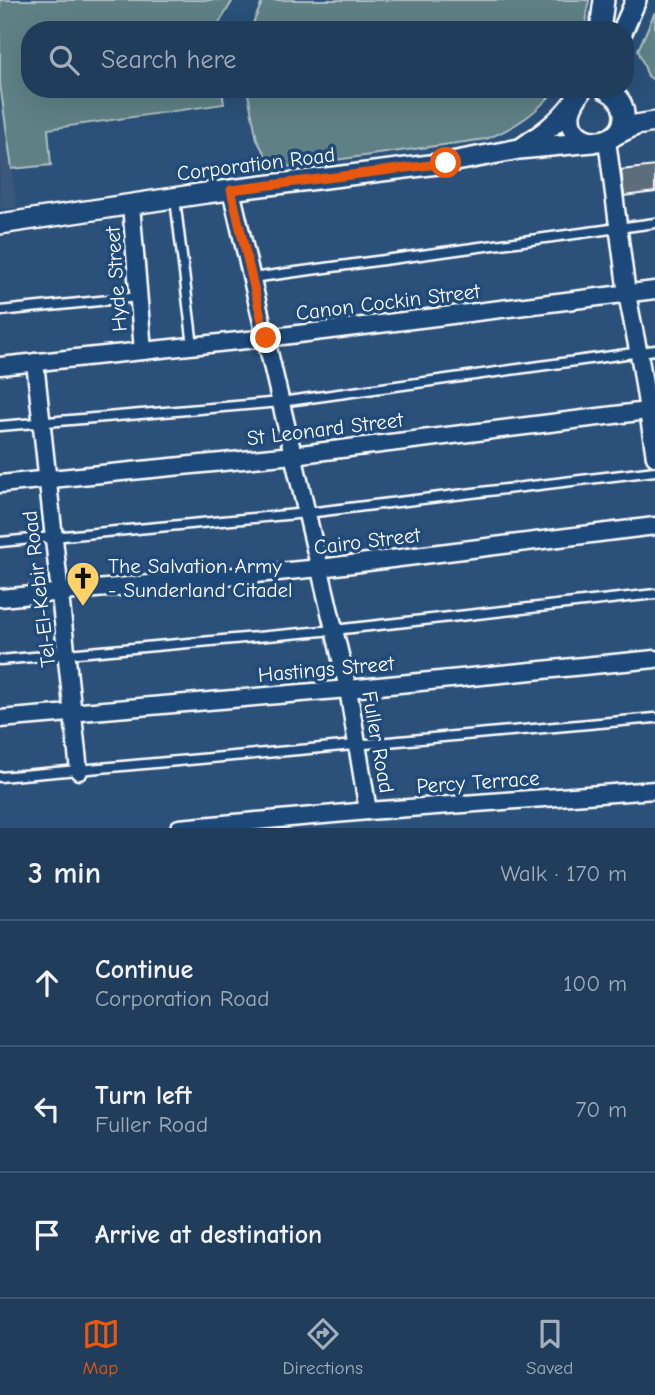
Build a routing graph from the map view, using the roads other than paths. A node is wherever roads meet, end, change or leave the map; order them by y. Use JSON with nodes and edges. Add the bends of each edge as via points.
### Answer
{"nodes":[{"id":1,"x":604,"y":0,"type":"edge"},
{"id":2,"x":636,"y":0,"type":"edge"},
{"id":3,"x":601,"y":21,"type":"edge"},
{"id":4,"x":627,"y":21,"type":"edge"},
{"id":5,"x":578,"y":98,"type":"edge"},
{"id":6,"x":580,"y":98,"type":"edge"},
{"id":7,"x":614,"y":98,"type":"edge"},
{"id":8,"x":622,"y":98,"type":"edge"},
{"id":9,"x":655,"y":115,"type":"edge"},
{"id":10,"x":655,"y":122,"type":"edge"},
{"id":11,"x":605,"y":139,"type":"junction"},
{"id":12,"x":519,"y":149,"type":"junction"},
{"id":13,"x":231,"y":190,"type":"junction"},
{"id":14,"x":175,"y":198,"type":"junction"},
{"id":15,"x":131,"y":204,"type":"junction"},
{"id":16,"x":0,"y":223,"type":"edge"},
{"id":17,"x":655,"y":223,"type":"edge"},
{"id":18,"x":618,"y":228,"type":"junction"},
{"id":19,"x":252,"y":278,"type":"junction"},
{"id":20,"x":655,"y":290,"type":"edge"},
{"id":21,"x":627,"y":294,"type":"junction"},
{"id":22,"x":139,"y":297,"type":"junction"},
{"id":23,"x":0,"y":311,"type":"edge"},
{"id":24,"x":266,"y":338,"type":"junction"},
{"id":25,"x":193,"y":346,"type":"junction"},
{"id":26,"x":143,"y":351,"type":"junction"},
{"id":27,"x":647,"y":351,"type":"edge"},
{"id":28,"x":35,"y":362,"type":"junction"},
{"id":29,"x":0,"y":366,"type":"edge"},
{"id":30,"x":281,"y":402,"type":"junction"},
{"id":31,"x":652,"y":410,"type":"edge"},
{"id":32,"x":42,"y":423,"type":"junction"},
{"id":33,"x":0,"y":426,"type":"edge"},
{"id":34,"x":293,"y":455,"type":"junction"},
{"id":35,"x":655,"y":457,"type":"edge"},
{"id":36,"x":655,"y":471,"type":"edge"},
{"id":37,"x":48,"y":479,"type":"junction"},
{"id":38,"x":0,"y":484,"type":"edge"},
{"id":39,"x":307,"y":513,"type":"junction"},
{"id":40,"x":655,"y":526,"type":"edge"},
{"id":41,"x":54,"y":537,"type":"junction"},
{"id":42,"x":0,"y":542,"type":"edge"},
{"id":43,"x":320,"y":568,"type":"junction"},
{"id":44,"x":60,"y":591,"type":"junction"},
{"id":45,"x":655,"y":594,"type":"edge"},
{"id":46,"x":0,"y":598,"type":"edge"},
{"id":47,"x":334,"y":630,"type":"junction"},
{"id":48,"x":68,"y":655,"type":"junction"},
{"id":49,"x":655,"y":659,"type":"edge"},
{"id":50,"x":0,"y":660,"type":"edge"},
{"id":51,"x":348,"y":689,"type":"junction"},
{"id":52,"x":75,"y":712,"type":"junction"},
{"id":53,"x":655,"y":718,"type":"edge"},
{"id":54,"x":0,"y":719,"type":"edge"},
{"id":55,"x":358,"y":746,"type":"junction"},
{"id":56,"x":79,"y":771,"type":"junction"},
{"id":57,"x":0,"y":777,"type":"edge"},
{"id":58,"x":655,"y":790,"type":"edge"},
{"id":59,"x":368,"y":811,"type":"junction"},
{"id":60,"x":179,"y":828,"type":"edge"}],
"edges":[{"from":1,"to":3,"type":"street"},
{"from":2,"to":4,"type":"street"},
{"from":5,"to":12,"type":"street","name":"Corporation Road","via":[[549,129]]},
{"from":6,"to":11,"type":"street","name":"Corporation Road","via":[[571,121],[576,132],[583,138]]},
{"from":7,"to":11,"type":"street","via":[[624,117],[621,128]]},
{"from":8,"to":9,"type":"street"},
{"from":10,"to":11,"type":"street","name":"Corporation Road"},
{"from":11,"to":12,"type":"street","name":"Corporation Road"},
{"from":11,"to":18,"type":"street"},
{"from":12,"to":13,"type":"street","name":"Corporation Road","via":[[446,163]]},
{"from":13,"to":14,"type":"street","name":"Corporation Road"},
{"from":13,"to":19,"type":"street","name":"Fuller Road"},
{"from":14,"to":15,"type":"street","name":"Corporation Road"},
{"from":14,"to":25,"type":"lane"},
{"from":15,"to":16,"type":"street","name":"Corporation Road"},
{"from":15,"to":22,"type":"street","name":"Hyde Street"},
{"from":17,"to":18,"type":"lane"},
{"from":18,"to":19,"type":"lane"},
{"from":18,"to":21,"type":"street"},
{"from":19,"to":24,"type":"street","name":"Fuller Road"},
{"from":20,"to":21,"type":"street","name":"Canon Cockin Street"},
{"from":21,"to":24,"type":"street","name":"Canon Cockin Street"},
{"from":21,"to":27,"type":"street"},
{"from":22,"to":23,"type":"lane"},
{"from":22,"to":26,"type":"street","name":"Hyde Street"},
{"from":24,"to":25,"type":"street","name":"Canon Cockin Street"},
{"from":24,"to":30,"type":"street","name":"Fuller Road"},
{"from":25,"to":26,"type":"street","name":"Canon Cockin Street"},
{"from":26,"to":28,"type":"street","name":"Canon Cockin Street"},
{"from":27,"to":30,"type":"lane"},
{"from":27,"to":31,"type":"street"},
{"from":28,"to":29,"type":"street","name":"Canon Cockin Street"},
{"from":28,"to":32,"type":"street","name":"Tel-El-Kebir Road"},
{"from":30,"to":32,"type":"lane"},
{"from":30,"to":34,"type":"street","name":"Fuller Road"},
{"from":31,"to":34,"type":"street","name":"St Leonard Street"},
{"from":31,"to":35,"type":"street"},
{"from":32,"to":33,"type":"lane"},
{"from":32,"to":37,"type":"street","name":"Tel-El-Kebir Road"},
{"from":34,"to":37,"type":"street","name":"St Leonard Street"},
{"from":34,"to":39,"type":"street","name":"Fuller Road"},
{"from":36,"to":39,"type":"lane"},
{"from":37,"to":38,"type":"street","name":"St Leonard Street"},
{"from":37,"to":41,"type":"street","name":"Tel-El-Kebir Road"},
{"from":39,"to":41,"type":"lane"},
{"from":39,"to":43,"type":"street","name":"Fuller Road"},
{"from":40,"to":43,"type":"street","name":"Cairo Street"},
{"from":41,"to":42,"type":"lane"},
{"from":41,"to":44,"type":"street","name":"Tel-El-Kebir Road"},
{"from":43,"to":44,"type":"street","name":"Cairo Street"},
{"from":43,"to":47,"type":"street","name":"Fuller Road"},
{"from":44,"to":46,"type":"street","name":"Cairo Street"},
{"from":44,"to":48,"type":"street","name":"Tel-El-Kebir Road"},
{"from":45,"to":47,"type":"lane"},
{"from":47,"to":48,"type":"lane"},
{"from":47,"to":51,"type":"street","name":"Fuller Road"},
{"from":48,"to":50,"type":"lane"},
{"from":48,"to":52,"type":"street","name":"Tel-El-Kebir Road"},
{"from":49,"to":51,"type":"street","name":"Hastings Street"},
{"from":51,"to":52,"type":"street","name":"Hastings Street"},
{"from":51,"to":55,"type":"street","name":"Fuller Road"},
{"from":52,"to":54,"type":"street","name":"Hastings Street"},
{"from":52,"to":56,"type":"street","name":"Tel-El-Kebir Road"},
{"from":53,"to":55,"type":"lane"},
{"from":55,"to":56,"type":"lane"},
{"from":55,"to":59,"type":"street","name":"Fuller Road"},
{"from":56,"to":57,"type":"lane"},
{"from":58,"to":59,"type":"street","name":"Percy Terrace"},
{"from":59,"to":60,"type":"street","name":"Percy Terrace"}]}
